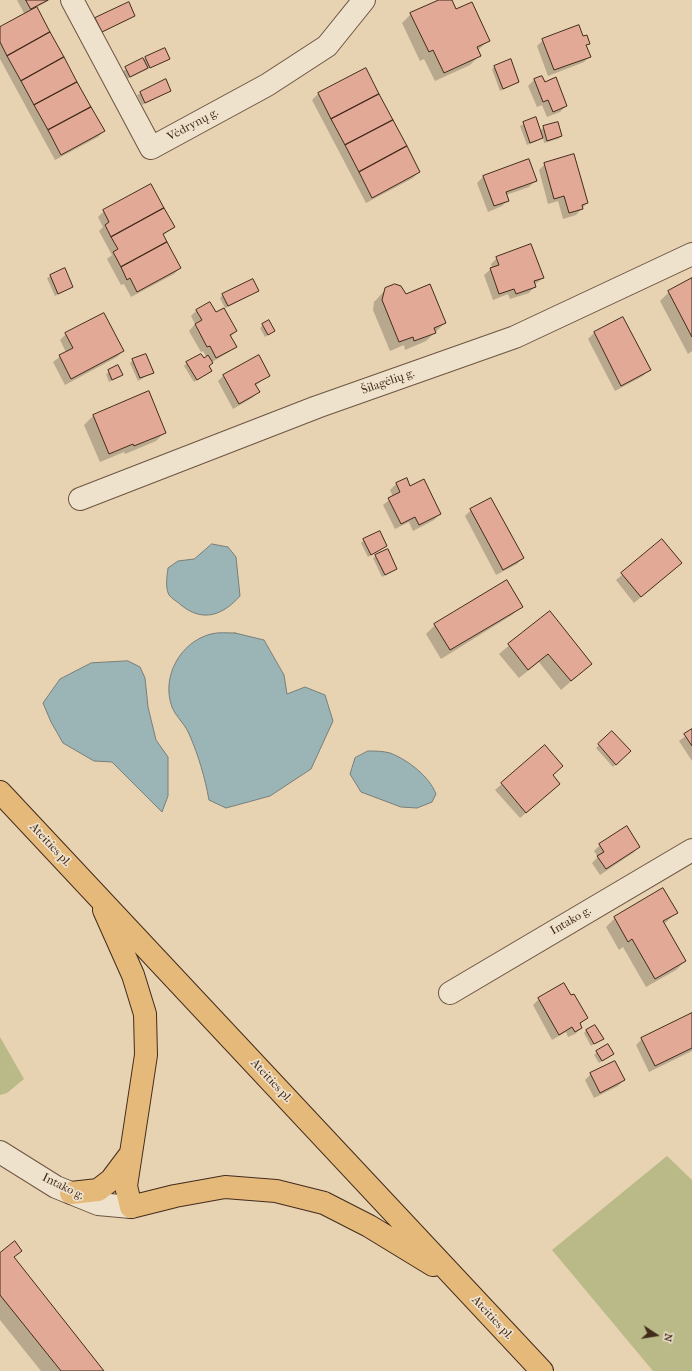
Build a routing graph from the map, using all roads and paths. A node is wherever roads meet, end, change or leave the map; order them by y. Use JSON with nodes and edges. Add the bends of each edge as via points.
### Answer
{"nodes":[{"id":1,"x":72,"y":0,"type":"edge"},
{"id":2,"x":364,"y":0,"type":"edge"},
{"id":3,"x":692,"y":254,"type":"edge"},
{"id":4,"x":80,"y":499,"type":"dead end"},
{"id":5,"x":0,"y":792,"type":"edge"},
{"id":6,"x":692,"y":850,"type":"edge"},
{"id":7,"x":97,"y":895,"type":"junction"},
{"id":8,"x":450,"y":993,"type":"dead end"},
{"id":9,"x":0,"y":1152,"type":"edge"},
{"id":10,"x":130,"y":1155,"type":"junction"},
{"id":11,"x":71,"y":1193,"type":"junction"},
{"id":12,"x":131,"y":1207,"type":"junction"},
{"id":13,"x":456,"y":1280,"type":"junction"},
{"id":14,"x":542,"y":1371,"type":"edge"}],
"edges":[{"from":1,"to":2,"type":"street","name":"Vėdrynų g.","via":[[152,148],[267,85],[326,46]]},
{"from":3,"to":4,"type":"street","name":"Šilagėlių g.","via":[[515,337],[317,407]]},
{"from":5,"to":7,"type":"highway","name":"Ateities pl."},
{"from":6,"to":8,"type":"street","name":"Intako g."},
{"from":7,"to":10,"type":"highway","via":[[133,975],[145,1014],[146,1055]]},
{"from":7,"to":13,"type":"highway","name":"Ateities pl."},
{"from":9,"to":11,"type":"street","name":"Intako g.","via":[[56,1187]]},
{"from":10,"to":11,"type":"highway","via":[[111,1180],[98,1190]]},
{"from":10,"to":12,"type":"highway","via":[[126,1186]]},
{"from":11,"to":12,"type":"street","name":"Intako g.","via":[[98,1204]]},
{"from":12,"to":13,"type":"highway","via":[[225,1187],[276,1191],[324,1204],[369,1226]]},
{"from":13,"to":14,"type":"highway","name":"Ateities pl."}]}
